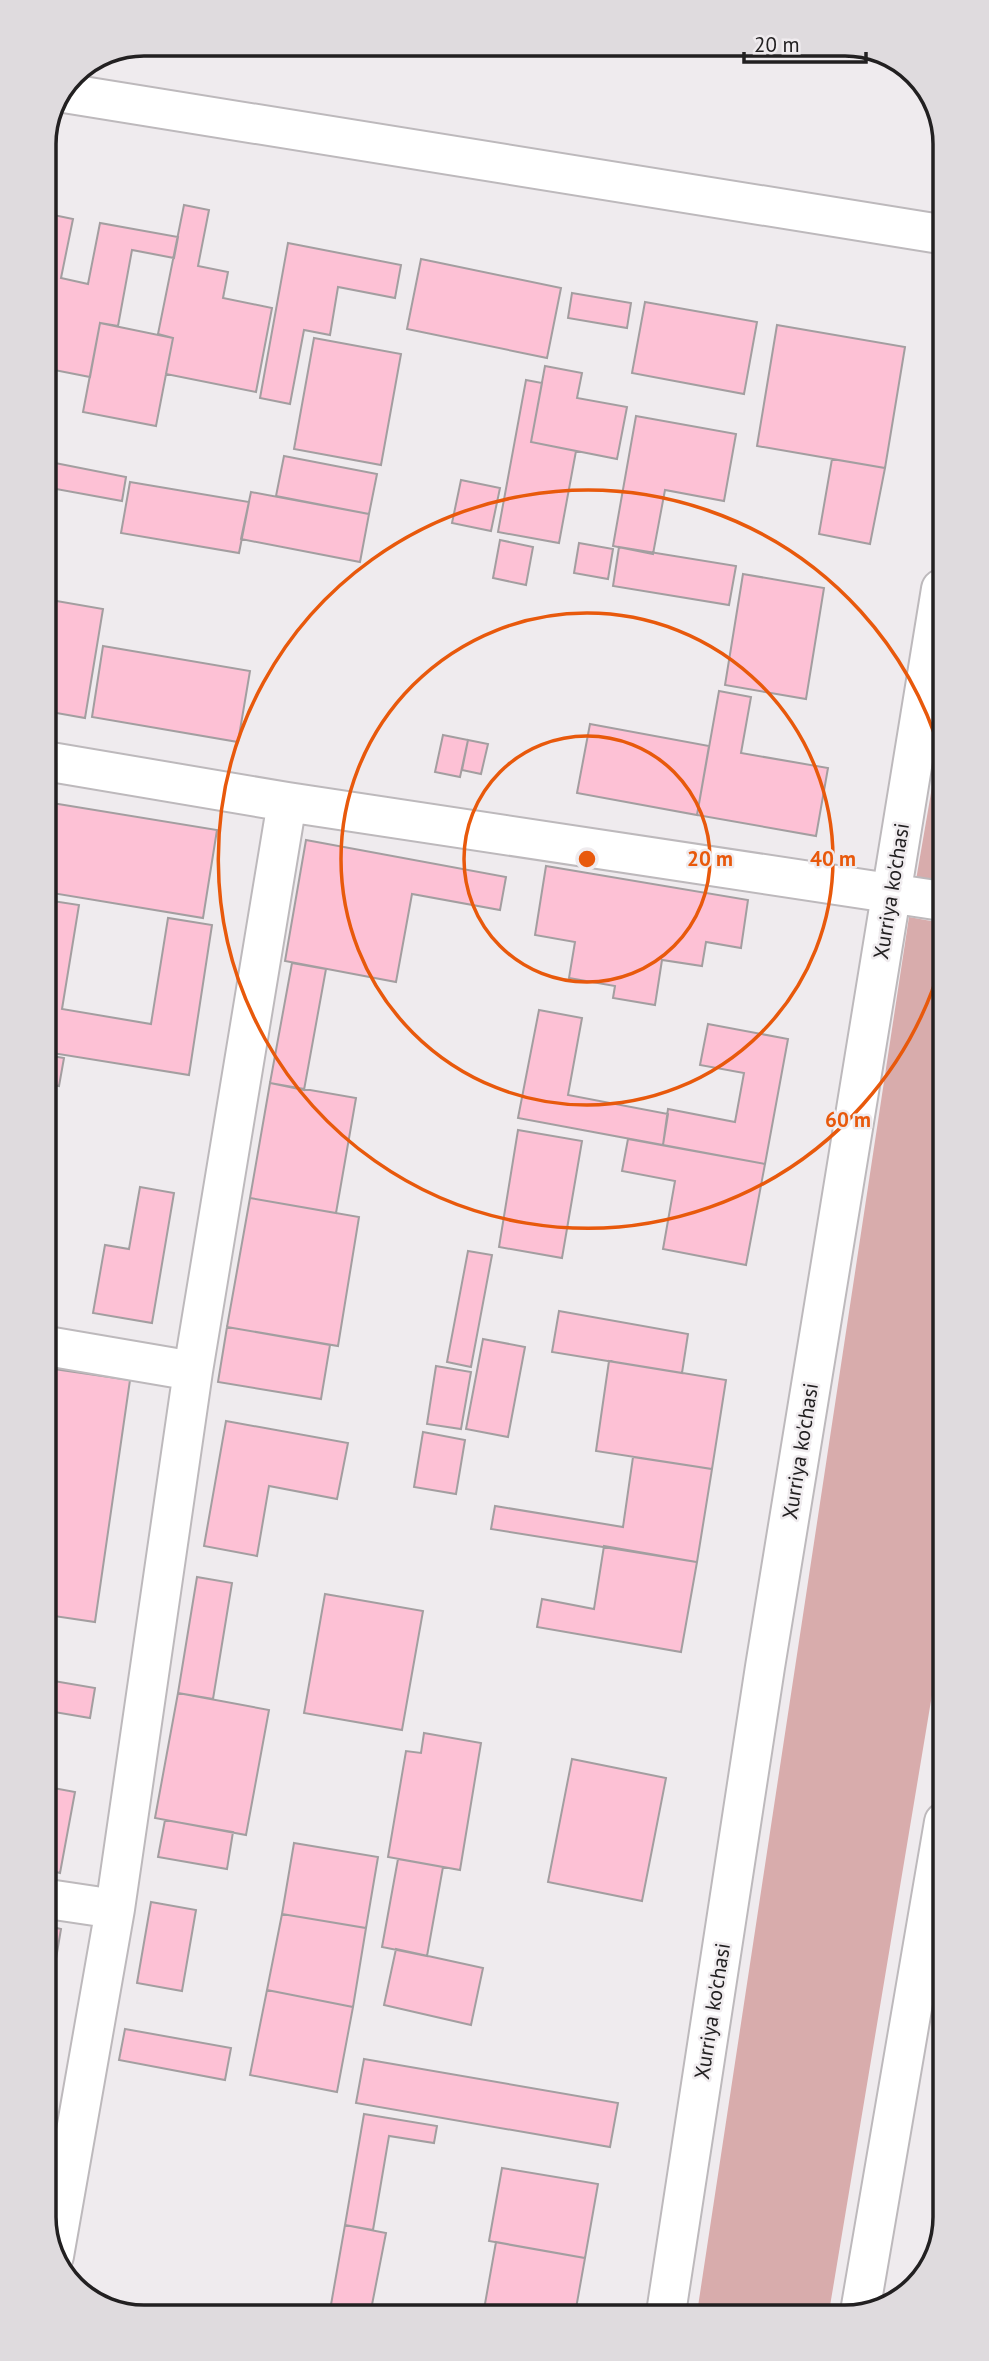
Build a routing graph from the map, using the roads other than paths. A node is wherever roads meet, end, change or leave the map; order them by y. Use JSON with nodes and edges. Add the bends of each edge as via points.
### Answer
{"nodes":[{"id":1,"x":71,"y":94,"type":"edge"},
{"id":2,"x":933,"y":233,"type":"edge"},
{"id":3,"x":933,"y":637,"type":"edge"},
{"id":4,"x":56,"y":763,"type":"edge"},
{"id":5,"x":287,"y":802,"type":"junction"},
{"id":6,"x":891,"y":892,"type":"junction"},
{"id":7,"x":933,"y":899,"type":"edge"},
{"id":8,"x":56,"y":1348,"type":"edge"},
{"id":9,"x":193,"y":1371,"type":"junction"},
{"id":10,"x":933,"y":1886,"type":"edge"},
{"id":11,"x":56,"y":1900,"type":"edge"},
{"id":12,"x":115,"y":1909,"type":"junction"},
{"id":13,"x":58,"y":2234,"type":"edge"},
{"id":14,"x":862,"y":2303,"type":"edge"},
{"id":15,"x":667,"y":2305,"type":"edge"}],
"edges":[{"from":1,"to":2,"type":"street"},
{"from":3,"to":6,"type":"street","name":"Xurriya ko'chasi"},
{"from":4,"to":5,"type":"street"},
{"from":5,"to":6,"type":"street"},
{"from":5,"to":9,"type":"street"},
{"from":6,"to":7,"type":"street"},
{"from":6,"to":15,"type":"street","name":"Xurriya ko'chasi"},
{"from":8,"to":9,"type":"street"},
{"from":9,"to":12,"type":"street"},
{"from":10,"to":14,"type":"street"},
{"from":11,"to":12,"type":"street"},
{"from":12,"to":13,"type":"street"}]}
